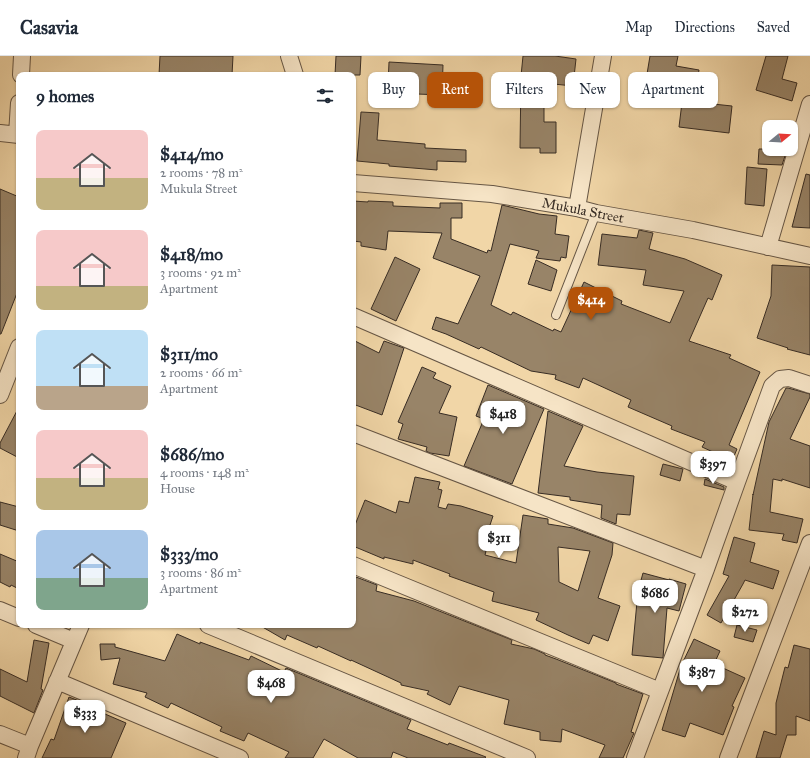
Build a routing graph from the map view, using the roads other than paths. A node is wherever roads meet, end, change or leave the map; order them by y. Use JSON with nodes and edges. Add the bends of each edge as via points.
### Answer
{"nodes":[{"id":1,"x":22,"y":56,"type":"edge"},
{"id":2,"x":290,"y":56,"type":"edge"},
{"id":3,"x":603,"y":56,"type":"edge"},
{"id":4,"x":21,"y":72,"type":"edge"},
{"id":5,"x":294,"y":72,"type":"edge"},
{"id":6,"x":810,"y":104,"type":"edge"},
{"id":7,"x":0,"y":133,"type":"edge"},
{"id":8,"x":16,"y":135,"type":"edge"},
{"id":9,"x":356,"y":183,"type":"edge"},
{"id":10,"x":577,"y":208,"type":"junction"},
{"id":11,"x":596,"y":213,"type":"junction"},
{"id":12,"x":768,"y":247,"type":"junction"},
{"id":13,"x":810,"y":256,"type":"edge"},
{"id":14,"x":556,"y":315,"type":"dead end"},
{"id":15,"x":356,"y":317,"type":"edge"},
{"id":16,"x":15,"y":372,"type":"edge"},
{"id":17,"x":810,"y":385,"type":"edge"},
{"id":18,"x":0,"y":395,"type":"edge"},
{"id":19,"x":356,"y":434,"type":"edge"},
{"id":20,"x":737,"y":482,"type":"junction"},
{"id":21,"x":810,"y":542,"type":"edge"},
{"id":22,"x":356,"y":566,"type":"edge"},
{"id":23,"x":706,"y":569,"type":"junction"},
{"id":24,"x":0,"y":610,"type":"edge"},
{"id":25,"x":16,"y":617,"type":"edge"},
{"id":26,"x":43,"y":628,"type":"edge"},
{"id":27,"x":80,"y":628,"type":"edge"},
{"id":28,"x":215,"y":628,"type":"edge"},
{"id":29,"x":74,"y":641,"type":"junction"},
{"id":30,"x":57,"y":681,"type":"junction"},
{"id":31,"x":660,"y":691,"type":"junction"},
{"id":32,"x":0,"y":734,"type":"edge"},
{"id":33,"x":28,"y":752,"type":"edge"},
{"id":34,"x":240,"y":758,"type":"edge"},
{"id":35,"x":527,"y":758,"type":"edge"},
{"id":36,"x":635,"y":758,"type":"edge"},
{"id":37,"x":728,"y":758,"type":"edge"}],
"edges":[{"from":1,"to":4,"type":"street"},
{"from":2,"to":5,"type":"street"},
{"from":3,"to":10,"type":"street"},
{"from":6,"to":12,"type":"street"},
{"from":7,"to":8,"type":"street"},
{"from":9,"to":10,"type":"street","name":"Mukula Street","via":[[492,194]]},
{"from":10,"to":11,"type":"street","name":"Mukula Street"},
{"from":11,"to":12,"type":"street","name":"Mukula Street","via":[[693,230]]},
{"from":11,"to":14,"type":"lane"},
{"from":12,"to":13,"type":"street","name":"Mukula Street"},
{"from":15,"to":20,"type":"street"},
{"from":16,"to":18,"type":"street"},
{"from":17,"to":20,"type":"street","via":[[789,378],[780,379],[772,386]]},
{"from":19,"to":23,"type":"street"},
{"from":20,"to":23,"type":"street"},
{"from":21,"to":37,"type":"street"},
{"from":22,"to":31,"type":"street"},
{"from":23,"to":31,"type":"street"},
{"from":24,"to":25,"type":"street"},
{"from":26,"to":29,"type":"street"},
{"from":27,"to":29,"type":"street"},
{"from":28,"to":35,"type":"street"},
{"from":29,"to":30,"type":"street"},
{"from":30,"to":33,"type":"street"},
{"from":30,"to":34,"type":"street"},
{"from":31,"to":36,"type":"street"},
{"from":32,"to":33,"type":"street"}]}
